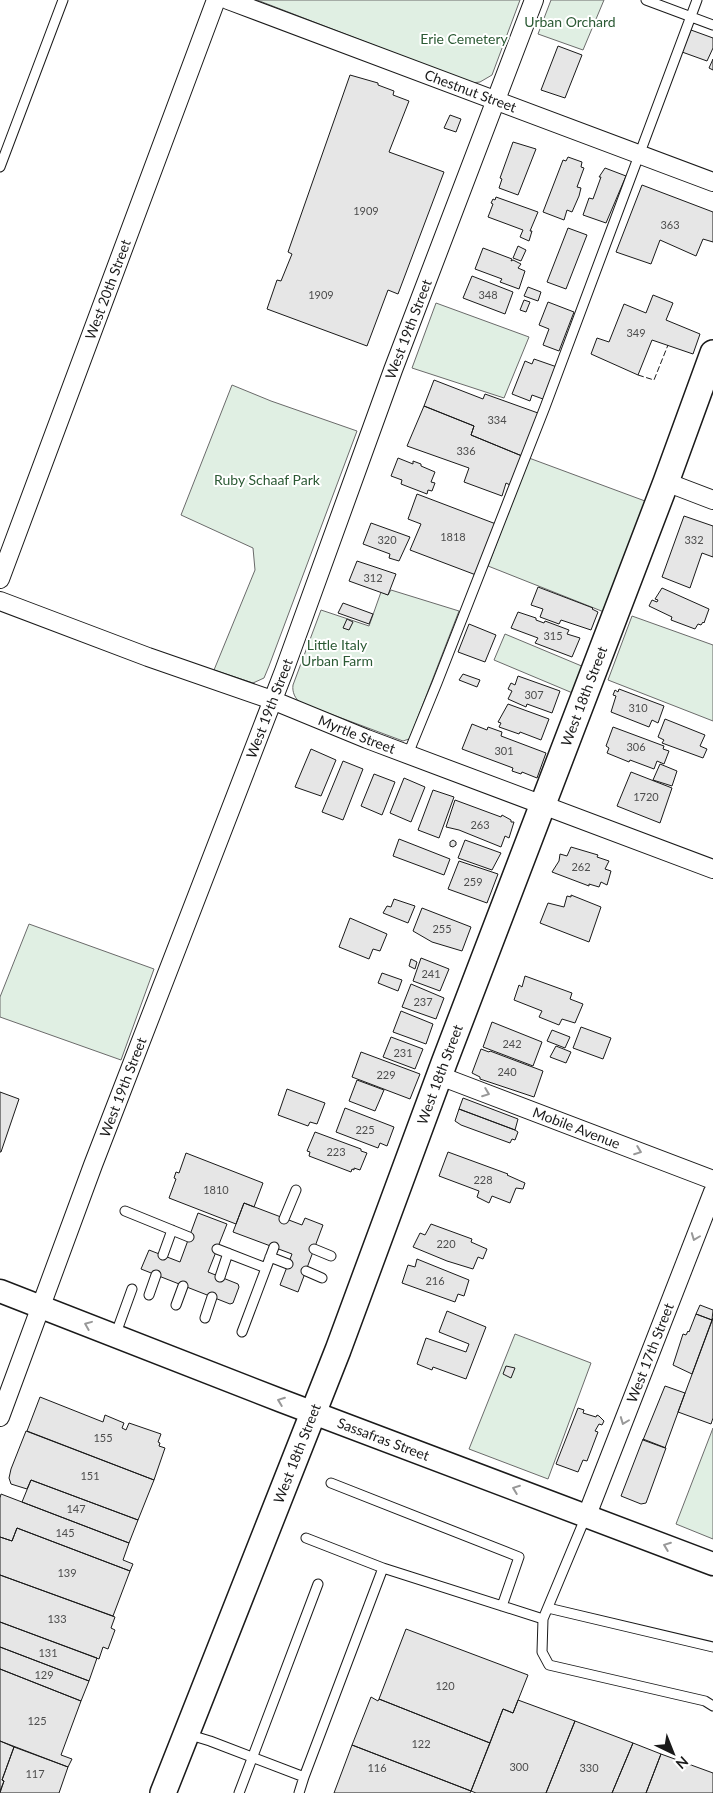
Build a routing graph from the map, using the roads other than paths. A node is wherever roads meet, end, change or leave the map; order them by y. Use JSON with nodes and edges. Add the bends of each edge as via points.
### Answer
{"nodes":[{"id":1,"x":63,"y":0,"type":"edge"},
{"id":2,"x":216,"y":0,"type":"edge"},
{"id":3,"x":228,"y":0,"type":"edge"},
{"id":4,"x":534,"y":0,"type":"edge"},
{"id":5,"x":646,"y":0,"type":"edge"},
{"id":6,"x":697,"y":0,"type":"edge"},
{"id":7,"x":690,"y":17,"type":"junction"},
{"id":8,"x":713,"y":25,"type":"edge"},
{"id":9,"x":496,"y":101,"type":"junction"},
{"id":10,"x":639,"y":155,"type":"junction"},
{"id":11,"x":0,"y":167,"type":"edge"},
{"id":12,"x":713,"y":182,"type":"edge"},
{"id":13,"x":713,"y":353,"type":"edge"},
{"id":14,"x":666,"y":482,"type":"junction"},
{"id":15,"x":713,"y":500,"type":"edge"},
{"id":16,"x":0,"y":579,"type":"edge"},
{"id":17,"x":0,"y":601,"type":"edge"},
{"id":18,"x":272,"y":700,"type":"junction"},
{"id":19,"x":408,"y":754,"type":"junction"},
{"id":20,"x":543,"y":804,"type":"junction"},
{"id":21,"x":713,"y":869,"type":"edge"},
{"id":22,"x":440,"y":1076,"type":"junction"},
{"id":23,"x":713,"y":1180,"type":"edge"},
{"id":24,"x":296,"y":1190,"type":"dead end"},
{"id":25,"x":713,"y":1192,"type":"edge"},
{"id":26,"x":125,"y":1211,"type":"dead end"},
{"id":27,"x":284,"y":1218,"type":"dead end"},
{"id":28,"x":172,"y":1230,"type":"junction"},
{"id":29,"x":189,"y":1237,"type":"dead end"},
{"id":30,"x":274,"y":1247,"type":"dead end"},
{"id":31,"x":217,"y":1249,"type":"dead end"},
{"id":32,"x":314,"y":1249,"type":"dead end"},
{"id":33,"x":228,"y":1253,"type":"junction"},
{"id":34,"x":163,"y":1255,"type":"dead end"},
{"id":35,"x":332,"y":1256,"type":"dead end"},
{"id":36,"x":270,"y":1257,"type":"junction"},
{"id":37,"x":288,"y":1264,"type":"dead end"},
{"id":38,"x":266,"y":1268,"type":"junction"},
{"id":39,"x":306,"y":1272,"type":"dead end"},
{"id":40,"x":156,"y":1276,"type":"dead end"},
{"id":41,"x":220,"y":1277,"type":"dead end"},
{"id":42,"x":322,"y":1278,"type":"dead end"},
{"id":43,"x":183,"y":1286,"type":"dead end"},
{"id":44,"x":132,"y":1289,"type":"dead end"},
{"id":45,"x":0,"y":1291,"type":"edge"},
{"id":46,"x":150,"y":1295,"type":"dead end"},
{"id":47,"x":212,"y":1297,"type":"dead end"},
{"id":48,"x":176,"y":1305,"type":"dead end"},
{"id":49,"x":41,"y":1306,"type":"junction"},
{"id":50,"x":205,"y":1318,"type":"dead end"},
{"id":51,"x":242,"y":1332,"type":"dead end"},
{"id":52,"x":115,"y":1336,"type":"junction"},
{"id":53,"x":313,"y":1413,"type":"junction"},
{"id":54,"x":0,"y":1417,"type":"edge"},
{"id":55,"x":330,"y":1483,"type":"dead end"},
{"id":56,"x":587,"y":1515,"type":"junction"},
{"id":57,"x":306,"y":1538,"type":"dead end"},
{"id":58,"x":713,"y":1564,"type":"edge"},
{"id":59,"x":383,"y":1568,"type":"junction"},
{"id":60,"x":318,"y":1584,"type":"dead end"},
{"id":61,"x":502,"y":1606,"type":"junction"},
{"id":62,"x":548,"y":1608,"type":"junction"},
{"id":63,"x":543,"y":1619,"type":"junction"},
{"id":64,"x":713,"y":1647,"type":"edge"},
{"id":65,"x":710,"y":1704,"type":"edge"},
{"id":66,"x":187,"y":1734,"type":"junction"},
{"id":67,"x":252,"y":1756,"type":"junction"},
{"id":68,"x":304,"y":1777,"type":"junction"},
{"id":69,"x":163,"y":1793,"type":"edge"},
{"id":70,"x":239,"y":1793,"type":"edge"},
{"id":71,"x":299,"y":1793,"type":"edge"}],
"edges":[{"from":1,"to":11,"type":"lane"},
{"from":2,"to":16,"type":"street","name":"West 20th Street"},
{"from":3,"to":9,"type":"street","name":"Chestnut Street"},
{"from":4,"to":9,"type":"street","name":"West 19th Street"},
{"from":5,"to":7,"type":"lane"},
{"from":6,"to":7,"type":"lane"},
{"from":7,"to":8,"type":"lane"},
{"from":7,"to":10,"type":"lane"},
{"from":9,"to":10,"type":"street","name":"Chestnut Street"},
{"from":9,"to":18,"type":"street","name":"West 19th Street"},
{"from":10,"to":12,"type":"street","name":"Chestnut Street"},
{"from":10,"to":19,"type":"lane","via":[[545,407]]},
{"from":13,"to":14,"type":"main road","name":"West 18th Street"},
{"from":14,"to":15,"type":"street"},
{"from":14,"to":20,"type":"main road","name":"West 18th Street"},
{"from":17,"to":18,"type":"street","name":"Myrtle Street"},
{"from":18,"to":19,"type":"street","name":"Myrtle Street"},
{"from":18,"to":49,"type":"street","name":"West 19th Street"},
{"from":19,"to":20,"type":"street","name":"Myrtle Street"},
{"from":20,"to":21,"type":"street","name":"Myrtle Street"},
{"from":20,"to":22,"type":"main road","name":"West 18th Street"},
{"from":22,"to":23,"type":"street","name":"Mobile Avenue","one_way":true},
{"from":22,"to":53,"type":"main road","name":"West 18th Street"},
{"from":24,"to":27,"type":"lane"},
{"from":25,"to":56,"type":"street","name":"West 17th Street","one_way":true},
{"from":26,"to":28,"type":"lane"},
{"from":28,"to":29,"type":"lane"},
{"from":28,"to":34,"type":"lane"},
{"from":30,"to":36,"type":"lane"},
{"from":31,"to":33,"type":"lane"},
{"from":32,"to":35,"type":"lane"},
{"from":33,"to":38,"type":"lane"},
{"from":33,"to":41,"type":"lane"},
{"from":36,"to":37,"type":"lane"},
{"from":36,"to":38,"type":"lane"},
{"from":38,"to":51,"type":"lane"},
{"from":39,"to":42,"type":"lane"},
{"from":40,"to":46,"type":"lane"},
{"from":43,"to":48,"type":"lane"},
{"from":44,"to":52,"type":"lane"},
{"from":45,"to":49,"type":"street","name":"Sassafras Street"},
{"from":47,"to":50,"type":"lane"},
{"from":52,"to":49,"type":"street","name":"Sassafras Street","one_way":true},
{"from":49,"to":54,"type":"street","name":"West 19th Street"},
{"from":53,"to":52,"type":"street","name":"Sassafras Street","one_way":true},
{"from":56,"to":53,"type":"street","name":"Sassafras Street","one_way":true},
{"from":53,"to":66,"type":"main road","name":"West 18th Street"},
{"from":55,"to":61,"type":"lane","via":[[519,1557]]},
{"from":58,"to":56,"type":"street","name":"Sassafras Street","one_way":true},
{"from":56,"to":62,"type":"lane"},
{"from":57,"to":59,"type":"lane"},
{"from":59,"to":61,"type":"lane"},
{"from":59,"to":68,"type":"lane"},
{"from":60,"to":67,"type":"lane"},
{"from":61,"to":63,"type":"lane"},
{"from":62,"to":63,"type":"lane"},
{"from":62,"to":64,"type":"lane"},
{"from":63,"to":65,"type":"lane","via":[[542,1652],[549,1665]]},
{"from":66,"to":67,"type":"lane"},
{"from":66,"to":69,"type":"main road","name":"West 18th Street"},
{"from":67,"to":68,"type":"lane"},
{"from":67,"to":70,"type":"lane"},
{"from":68,"to":71,"type":"lane"}]}
